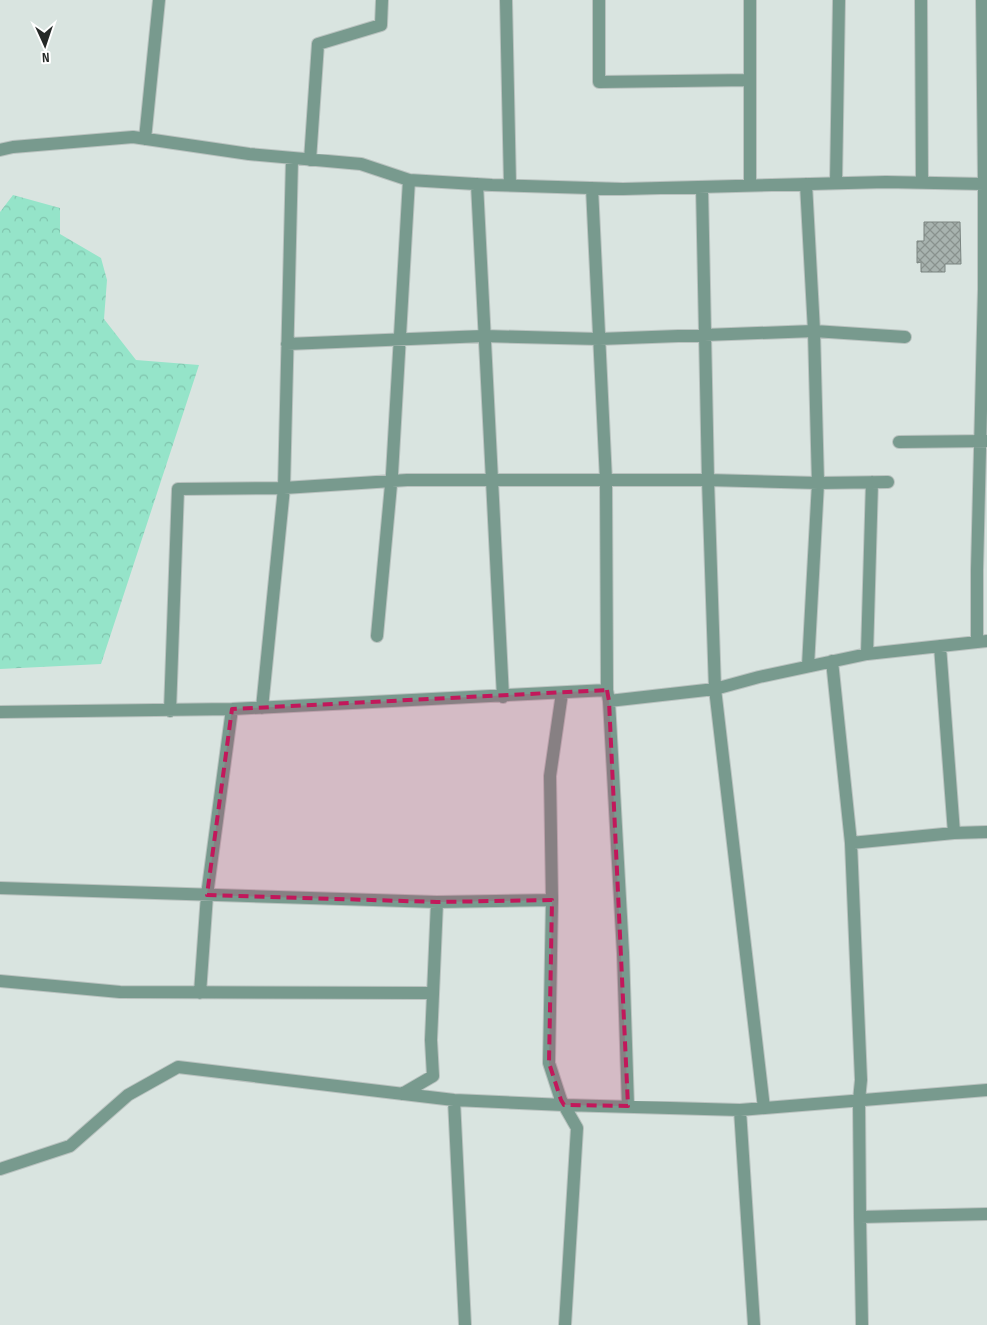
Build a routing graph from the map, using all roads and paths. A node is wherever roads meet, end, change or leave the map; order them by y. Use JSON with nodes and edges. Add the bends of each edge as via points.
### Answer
{"nodes":[{"id":1,"x":159,"y":0,"type":"edge"},
{"id":2,"x":382,"y":0,"type":"edge"},
{"id":3,"x":506,"y":0,"type":"edge"},
{"id":4,"x":599,"y":0,"type":"edge"},
{"id":5,"x":750,"y":0,"type":"edge"},
{"id":6,"x":839,"y":0,"type":"edge"},
{"id":7,"x":921,"y":0,"type":"edge"},
{"id":8,"x":982,"y":0,"type":"edge"},
{"id":9,"x":750,"y":80,"type":"junction"},
{"id":10,"x":146,"y":139,"type":"junction"},
{"id":11,"x":0,"y":150,"type":"edge"},
{"id":12,"x":292,"y":158,"type":"junction"},
{"id":13,"x":310,"y":160,"type":"junction"},
{"id":14,"x":409,"y":180,"type":"junction"},
{"id":15,"x":922,"y":183,"type":"junction"},
{"id":16,"x":477,"y":184,"type":"junction"},
{"id":17,"x":806,"y":184,"type":"junction"},
{"id":18,"x":836,"y":184,"type":"junction"},
{"id":19,"x":984,"y":184,"type":"junction"},
{"id":20,"x":510,"y":186,"type":"junction"},
{"id":21,"x":750,"y":186,"type":"junction"},
{"id":22,"x":702,"y":187,"type":"junction"},
{"id":23,"x":592,"y":188,"type":"junction"},
{"id":24,"x":986,"y":289,"type":"edge"},
{"id":25,"x":814,"y":331,"type":"junction"},
{"id":26,"x":705,"y":335,"type":"junction"},
{"id":27,"x":484,"y":336,"type":"junction"},
{"id":28,"x":905,"y":337,"type":"dead end"},
{"id":29,"x":400,"y":339,"type":"junction"},
{"id":30,"x":599,"y":339,"type":"junction"},
{"id":31,"x":287,"y":344,"type":"junction"},
{"id":32,"x":983,"y":441,"type":"edge"},
{"id":33,"x":899,"y":442,"type":"dead end"},
{"id":34,"x":491,"y":480,"type":"junction"},
{"id":35,"x":606,"y":480,"type":"junction"},
{"id":36,"x":708,"y":480,"type":"junction"},
{"id":37,"x":391,"y":481,"type":"junction"},
{"id":38,"x":872,"y":482,"type":"junction"},
{"id":39,"x":888,"y":482,"type":"dead end"},
{"id":40,"x":818,"y":483,"type":"junction"},
{"id":41,"x":284,"y":488,"type":"junction"},
{"id":42,"x":376,"y":636,"type":"dead end"},
{"id":43,"x":982,"y":642,"type":"edge"},
{"id":44,"x":940,"y":646,"type":"junction"},
{"id":45,"x":867,"y":654,"type":"junction"},
{"id":46,"x":832,"y":661,"type":"junction"},
{"id":47,"x":808,"y":666,"type":"junction"},
{"id":48,"x":715,"y":689,"type":"junction"},
{"id":49,"x":562,"y":693,"type":"junction"},
{"id":50,"x":608,"y":696,"type":"junction"},
{"id":51,"x":503,"y":697,"type":"junction"},
{"id":52,"x":262,"y":708,"type":"junction"},
{"id":53,"x":232,"y":709,"type":"junction"},
{"id":54,"x":170,"y":711,"type":"junction"},
{"id":55,"x":0,"y":712,"type":"edge"},
{"id":56,"x":987,"y":832,"type":"edge"},
{"id":57,"x":954,"y":833,"type":"junction"},
{"id":58,"x":850,"y":843,"type":"junction"},
{"id":59,"x":0,"y":888,"type":"edge"},
{"id":60,"x":207,"y":895,"type":"junction"},
{"id":61,"x":552,"y":900,"type":"junction"},
{"id":62,"x":437,"y":902,"type":"junction"},
{"id":63,"x":0,"y":981,"type":"edge"},
{"id":64,"x":200,"y":993,"type":"junction"},
{"id":65,"x":433,"y":993,"type":"junction"},
{"id":66,"x":987,"y":1090,"type":"edge"},
{"id":67,"x":402,"y":1094,"type":"junction"},
{"id":68,"x":454,"y":1100,"type":"junction"},
{"id":69,"x":859,"y":1100,"type":"junction"},
{"id":70,"x":564,"y":1105,"type":"junction"},
{"id":71,"x":628,"y":1106,"type":"junction"},
{"id":72,"x":764,"y":1108,"type":"junction"},
{"id":73,"x":740,"y":1110,"type":"junction"},
{"id":74,"x":0,"y":1169,"type":"edge"},
{"id":75,"x":987,"y":1214,"type":"edge"},
{"id":76,"x":860,"y":1217,"type":"junction"},
{"id":77,"x":465,"y":1325,"type":"edge"},
{"id":78,"x":565,"y":1325,"type":"edge"},
{"id":79,"x":754,"y":1325,"type":"edge"},
{"id":80,"x":862,"y":1325,"type":"edge"}],
"edges":[{"from":1,"to":10,"type":"street"},
{"from":2,"to":13,"type":"street","via":[[381,25],[318,44]]},
{"from":3,"to":20,"type":"street"},
{"from":4,"to":9,"type":"street","via":[[599,82]]},
{"from":5,"to":9,"type":"street"},
{"from":6,"to":18,"type":"street"},
{"from":7,"to":15,"type":"street"},
{"from":8,"to":19,"type":"street"},
{"from":9,"to":21,"type":"street"},
{"from":10,"to":11,"type":"street","via":[[133,137]]},
{"from":10,"to":12,"type":"street"},
{"from":12,"to":13,"type":"street"},
{"from":12,"to":31,"type":"street"},
{"from":13,"to":14,"type":"street","via":[[361,164]]},
{"from":14,"to":16,"type":"street"},
{"from":14,"to":29,"type":"street"},
{"from":15,"to":18,"type":"street"},
{"from":15,"to":19,"type":"street"},
{"from":16,"to":20,"type":"street"},
{"from":16,"to":27,"type":"street"},
{"from":17,"to":18,"type":"street"},
{"from":17,"to":21,"type":"street"},
{"from":17,"to":25,"type":"street"},
{"from":19,"to":24,"type":"street"},
{"from":20,"to":23,"type":"street"},
{"from":21,"to":22,"type":"street"},
{"from":22,"to":23,"type":"street"},
{"from":22,"to":26,"type":"street"},
{"from":23,"to":30,"type":"street"},
{"from":24,"to":32,"type":"street"},
{"from":25,"to":26,"type":"street"},
{"from":25,"to":28,"type":"street"},
{"from":25,"to":40,"type":"street"},
{"from":26,"to":30,"type":"street"},
{"from":26,"to":36,"type":"street"},
{"from":27,"to":29,"type":"street"},
{"from":27,"to":30,"type":"street"},
{"from":27,"to":34,"type":"street"},
{"from":29,"to":31,"type":"street"},
{"from":29,"to":37,"type":"street"},
{"from":30,"to":35,"type":"street"},
{"from":31,"to":41,"type":"street"},
{"from":32,"to":33,"type":"street"},
{"from":32,"to":43,"type":"street","via":[[976,570]]},
{"from":34,"to":35,"type":"street"},
{"from":34,"to":37,"type":"street"},
{"from":34,"to":51,"type":"street"},
{"from":35,"to":36,"type":"street"},
{"from":35,"to":50,"type":"street"},
{"from":36,"to":40,"type":"street"},
{"from":36,"to":48,"type":"street"},
{"from":37,"to":41,"type":"street"},
{"from":37,"to":42,"type":"street"},
{"from":38,"to":39,"type":"street"},
{"from":38,"to":40,"type":"street"},
{"from":38,"to":45,"type":"street"},
{"from":40,"to":47,"type":"street"},
{"from":41,"to":52,"type":"street"},
{"from":41,"to":54,"type":"street","via":[[178,489]]},
{"from":43,"to":44,"type":"street"},
{"from":44,"to":45,"type":"street"},
{"from":44,"to":57,"type":"street"},
{"from":45,"to":46,"type":"street"},
{"from":46,"to":47,"type":"street"},
{"from":46,"to":58,"type":"street"},
{"from":47,"to":48,"type":"street"},
{"from":48,"to":50,"type":"street"},
{"from":48,"to":72,"type":"street"},
{"from":49,"to":50,"type":"street"},
{"from":49,"to":51,"type":"street"},
{"from":49,"to":61,"type":"street","via":[[550,776]]},
{"from":50,"to":71,"type":"street"},
{"from":51,"to":52,"type":"street"},
{"from":52,"to":53,"type":"street"},
{"from":53,"to":54,"type":"street"},
{"from":53,"to":60,"type":"street"},
{"from":54,"to":55,"type":"street"},
{"from":56,"to":57,"type":"street"},
{"from":57,"to":58,"type":"street"},
{"from":58,"to":69,"type":"street","via":[[861,1080]]},
{"from":59,"to":60,"type":"street"},
{"from":60,"to":62,"type":"street"},
{"from":60,"to":64,"type":"street"},
{"from":61,"to":62,"type":"street"},
{"from":61,"to":70,"type":"street","via":[[548,1063]]},
{"from":62,"to":65,"type":"street"},
{"from":63,"to":64,"type":"street","via":[[120,992]]},
{"from":64,"to":65,"type":"street"},
{"from":65,"to":67,"type":"street","via":[[432,1076]]},
{"from":66,"to":69,"type":"street"},
{"from":67,"to":68,"type":"street"},
{"from":67,"to":74,"type":"street","via":[[178,1067],[128,1095],[70,1146]]},
{"from":68,"to":70,"type":"street"},
{"from":68,"to":77,"type":"street"},
{"from":69,"to":72,"type":"street"},
{"from":69,"to":76,"type":"street"},
{"from":70,"to":71,"type":"street"},
{"from":70,"to":78,"type":"street","via":[[577,1128]]},
{"from":71,"to":73,"type":"street"},
{"from":72,"to":73,"type":"street"},
{"from":73,"to":79,"type":"street"},
{"from":75,"to":76,"type":"street"},
{"from":76,"to":80,"type":"street"}]}
